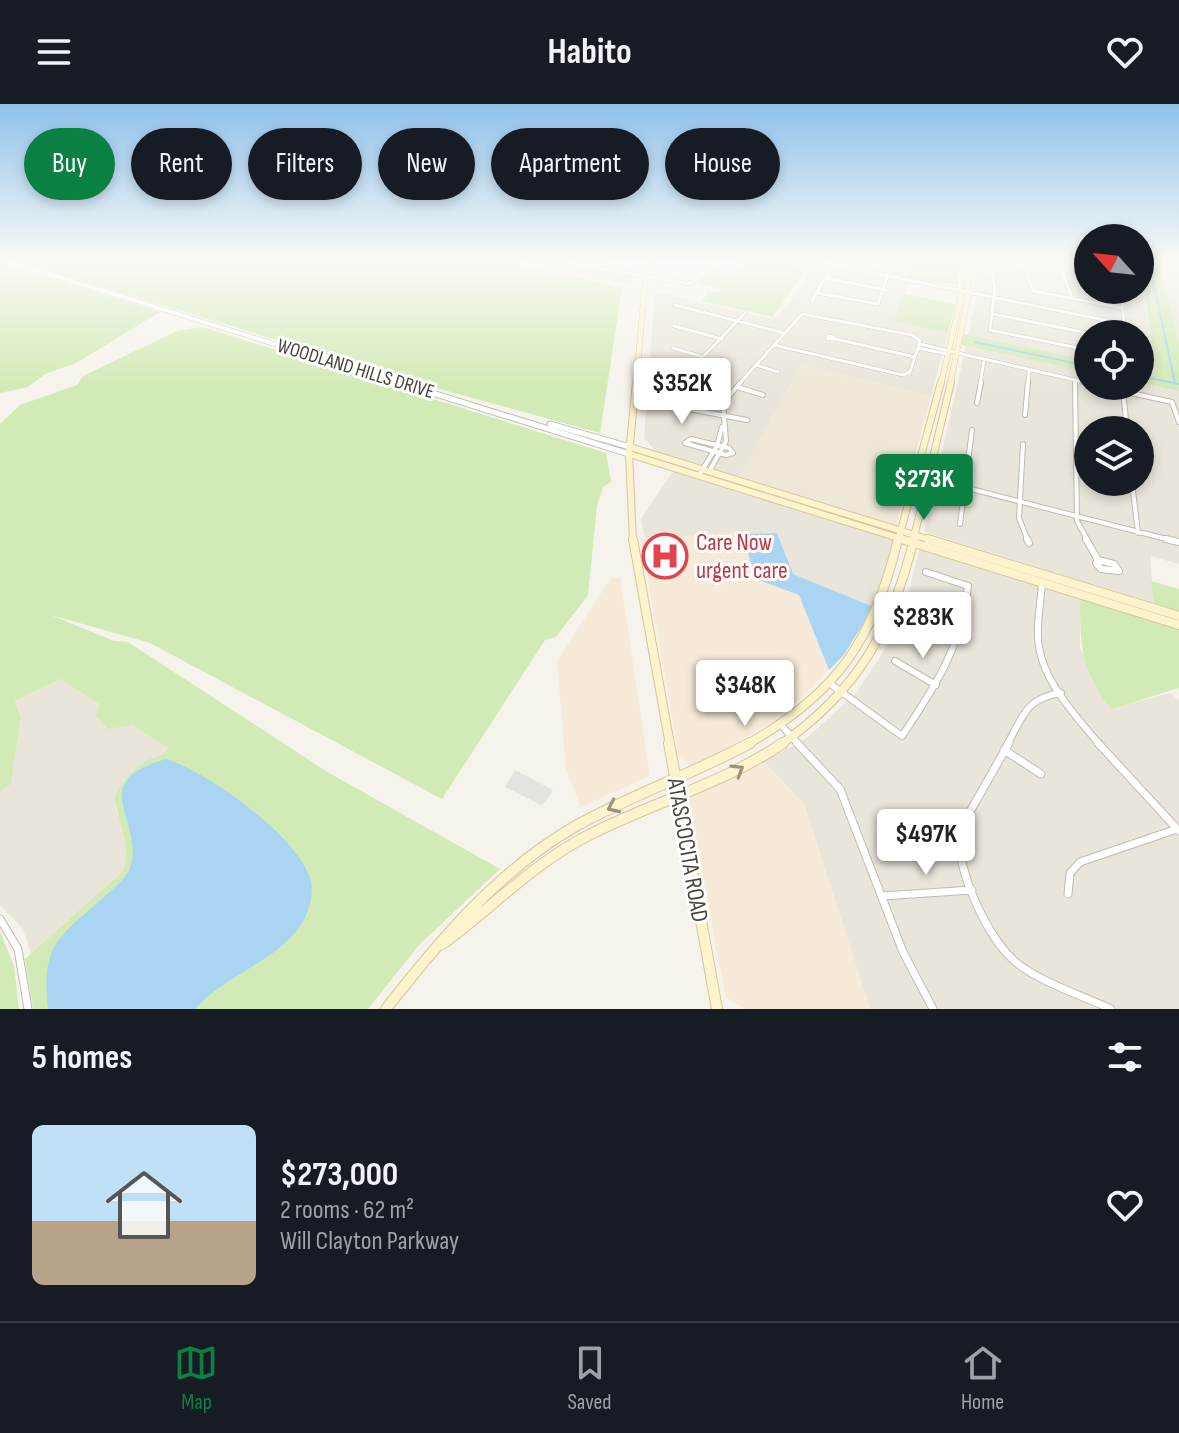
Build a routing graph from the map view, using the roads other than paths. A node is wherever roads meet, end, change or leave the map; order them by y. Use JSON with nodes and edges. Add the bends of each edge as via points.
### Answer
{"nodes":[{"id":1,"x":148,"y":304,"type":"edge"},
{"id":2,"x":643,"y":304,"type":"edge"},
{"id":3,"x":962,"y":304,"type":"edge"},
{"id":4,"x":994,"y":304,"type":"edge"},
{"id":5,"x":1032,"y":304,"type":"edge"},
{"id":6,"x":1103,"y":304,"type":"edge"},
{"id":7,"x":1122,"y":304,"type":"edge"},
{"id":8,"x":675,"y":305,"type":"dead end"},
{"id":9,"x":1122,"y":308,"type":"junction"},
{"id":10,"x":746,"y":312,"type":"dead end"},
{"id":11,"x":993,"y":314,"type":"junction"},
{"id":12,"x":739,"y":320,"type":"junction"},
{"id":13,"x":1105,"y":320,"type":"edge"},
{"id":14,"x":1124,"y":320,"type":"edge"},
{"id":15,"x":674,"y":326,"type":"dead end"},
{"id":16,"x":1074,"y":330,"type":"edge"},
{"id":17,"x":784,"y":333,"type":"junction"},
{"id":18,"x":722,"y":339,"type":"junction"},
{"id":19,"x":835,"y":339,"type":"dead end"},
{"id":20,"x":774,"y":345,"type":"junction"},
{"id":21,"x":918,"y":346,"type":"junction"},
{"id":22,"x":1074,"y":347,"type":"edge"},
{"id":23,"x":673,"y":348,"type":"dead end"},
{"id":24,"x":950,"y":353,"type":"junction"},
{"id":25,"x":703,"y":357,"type":"junction"},
{"id":26,"x":915,"y":357,"type":"junction"},
{"id":27,"x":984,"y":361,"type":"junction"},
{"id":28,"x":756,"y":365,"type":"junction"},
{"id":29,"x":1029,"y":371,"type":"junction"},
{"id":30,"x":778,"y":372,"type":"dead end"},
{"id":31,"x":684,"y":376,"type":"junction"},
{"id":32,"x":680,"y":380,"type":"junction"},
{"id":33,"x":1074,"y":380,"type":"edge"},
{"id":34,"x":737,"y":387,"type":"junction"},
{"id":35,"x":943,"y":387,"type":"junction"},
{"id":36,"x":763,"y":395,"type":"dead end"},
{"id":37,"x":1154,"y":398,"type":"edge"},
{"id":38,"x":1075,"y":400,"type":"edge"},
{"id":39,"x":977,"y":403,"type":"dead end"},
{"id":40,"x":720,"y":415,"type":"junction"},
{"id":41,"x":1025,"y":415,"type":"dead end"},
{"id":42,"x":747,"y":420,"type":"dead end"},
{"id":43,"x":1179,"y":422,"type":"edge"},
{"id":44,"x":928,"y":426,"type":"junction"},
{"id":45,"x":938,"y":428,"type":"junction"},
{"id":46,"x":972,"y":430,"type":"dead end"},
{"id":47,"x":1023,"y":444,"type":"dead end"},
{"id":48,"x":720,"y":446,"type":"junction"},
{"id":49,"x":629,"y":450,"type":"junction"},
{"id":50,"x":716,"y":453,"type":"junction"},
{"id":51,"x":705,"y":473,"type":"junction"},
{"id":52,"x":926,"y":478,"type":"junction"},
{"id":53,"x":963,"y":488,"type":"junction"},
{"id":54,"x":1134,"y":496,"type":"edge"},
{"id":55,"x":1019,"y":502,"type":"junction"},
{"id":56,"x":1077,"y":517,"type":"junction"},
{"id":57,"x":960,"y":524,"type":"dead end"},
{"id":58,"x":1138,"y":533,"type":"junction"},
{"id":59,"x":899,"y":534,"type":"junction"},
{"id":60,"x":912,"y":538,"type":"junction"},
{"id":61,"x":1179,"y":542,"type":"edge"},
{"id":62,"x":1029,"y":543,"type":"dead end"},
{"id":63,"x":1098,"y":560,"type":"dead end"},
{"id":64,"x":926,"y":572,"type":"dead end"},
{"id":65,"x":1042,"y":578,"type":"junction"},
{"id":66,"x":882,"y":601,"type":"junction"},
{"id":67,"x":893,"y":605,"type":"junction"},
{"id":68,"x":1179,"y":616,"type":"edge"},
{"id":69,"x":1179,"y":625,"type":"edge"},
{"id":70,"x":963,"y":633,"type":"junction"},
{"id":71,"x":895,"y":661,"type":"dead end"},
{"id":72,"x":829,"y":683,"type":"junction"},
{"id":73,"x":936,"y":685,"type":"junction"},
{"id":74,"x":841,"y":692,"type":"junction"},
{"id":75,"x":1061,"y":693,"type":"junction"},
{"id":76,"x":781,"y":725,"type":"junction"},
{"id":77,"x":792,"y":736,"type":"junction"},
{"id":78,"x":1004,"y":750,"type":"junction"},
{"id":79,"x":1041,"y":774,"type":"dead end"},
{"id":80,"x":676,"y":780,"type":"junction"},
{"id":81,"x":679,"y":795,"type":"junction"},
{"id":82,"x":1178,"y":830,"type":"edge"},
{"id":83,"x":552,"y":841,"type":"junction"},
{"id":84,"x":559,"y":851,"type":"junction"},
{"id":85,"x":972,"y":890,"type":"junction"},
{"id":86,"x":1068,"y":894,"type":"dead end"},
{"id":87,"x":882,"y":896,"type":"junction"},
{"id":88,"x":0,"y":919,"type":"edge"},
{"id":89,"x":433,"y":951,"type":"junction"},
{"id":90,"x":28,"y":1009,"type":"edge"},
{"id":91,"x":386,"y":1009,"type":"edge"},
{"id":92,"x":717,"y":1009,"type":"edge"},
{"id":93,"x":933,"y":1009,"type":"edge"},
{"id":94,"x":1111,"y":1009,"type":"edge"}],
"edges":[{"from":1,"to":49,"type":"street","name":"WOODLAND HILLS DRIVE"},
{"from":2,"to":49,"type":"main road","name":"ATASCOCITA ROAD"},
{"from":3,"to":24,"type":"main road"},
{"from":4,"to":11,"type":"street"},
{"from":5,"to":13,"type":"street"},
{"from":6,"to":9,"type":"street"},
{"from":7,"to":9,"type":"street"},
{"from":8,"to":12,"type":"street"},
{"from":9,"to":14,"type":"street"},
{"from":10,"to":12,"type":"street"},
{"from":11,"to":16,"type":"street"},
{"from":11,"to":22,"type":"street","via":[[990,330]]},
{"from":12,"to":17,"type":"street"},
{"from":12,"to":18,"type":"street"},
{"from":15,"to":18,"type":"street"},
{"from":17,"to":20,"type":"street"},
{"from":17,"to":21,"type":"street","via":[[802,314],[915,336]]},
{"from":18,"to":25,"type":"street"},
{"from":19,"to":26,"type":"street"},
{"from":20,"to":26,"type":"street","via":[[906,375]]},
{"from":20,"to":28,"type":"street"},
{"from":21,"to":24,"type":"street"},
{"from":21,"to":26,"type":"street"},
{"from":23,"to":25,"type":"street"},
{"from":24,"to":27,"type":"street"},
{"from":24,"to":35,"type":"main road"},
{"from":25,"to":31,"type":"street"},
{"from":27,"to":29,"type":"street"},
{"from":27,"to":39,"type":"street"},
{"from":28,"to":30,"type":"street"},
{"from":28,"to":34,"type":"street"},
{"from":29,"to":33,"type":"street"},
{"from":29,"to":41,"type":"street"},
{"from":31,"to":32,"type":"street"},
{"from":31,"to":32,"type":"street","via":[[668,373]]},
{"from":32,"to":40,"type":"street","via":[[668,401],[673,409]]},
{"from":34,"to":36,"type":"street"},
{"from":34,"to":40,"type":"street"},
{"from":35,"to":44,"type":"main road"},
{"from":35,"to":45,"type":"main road"},
{"from":37,"to":43,"type":"street","via":[[1172,402]]},
{"from":38,"to":56,"type":"street"},
{"from":40,"to":42,"type":"street"},
{"from":40,"to":48,"type":"street","via":[[726,435]]},
{"from":44,"to":45,"type":"main road"},
{"from":44,"to":59,"type":"main road"},
{"from":45,"to":52,"type":"main road"},
{"from":46,"to":53,"type":"street"},
{"from":47,"to":55,"type":"street"},
{"from":48,"to":50,"type":"street"},
{"from":48,"to":50,"type":"street","via":[[733,453]]},
{"from":48,"to":50,"type":"street","via":[[685,441]]},
{"from":49,"to":51,"type":"main road","name":"WOODLAND HILLS DRIVE"},
{"from":49,"to":80,"type":"main road","name":"ATASCOCITA ROAD","via":[[633,547]]},
{"from":50,"to":51,"type":"street"},
{"from":51,"to":59,"type":"main road","name":"WOODLAND HILLS DRIVE"},
{"from":52,"to":53,"type":"street"},
{"from":52,"to":60,"type":"main road"},
{"from":53,"to":55,"type":"street"},
{"from":53,"to":57,"type":"street"},
{"from":54,"to":58,"type":"street"},
{"from":55,"to":56,"type":"street"},
{"from":55,"to":62,"type":"street"},
{"from":56,"to":58,"type":"street"},
{"from":56,"to":63,"type":"street"},
{"from":58,"to":61,"type":"street"},
{"from":59,"to":60,"type":"main road","name":"WOODLAND HILLS DRIVE"},
{"from":59,"to":66,"type":"main road"},
{"from":60,"to":65,"type":"main road","name":"WOODLAND HILLS DRIVE"},
{"from":60,"to":67,"type":"main road"},
{"from":64,"to":70,"type":"street","via":[[968,586]]},
{"from":65,"to":68,"type":"main road","name":"WOODLAND HILLS DRIVE"},
{"from":65,"to":69,"type":"main road","name":"WOODLAND HILLS DRIVE"},
{"from":65,"to":75,"type":"street","via":[[1038,639]]},
{"from":66,"to":67,"type":"street"},
{"from":66,"to":72,"type":"main road","via":[[853,654]]},
{"from":67,"to":70,"type":"street"},
{"from":67,"to":74,"type":"main road","via":[[877,644]]},
{"from":70,"to":73,"type":"street"},
{"from":71,"to":73,"type":"street"},
{"from":72,"to":74,"type":"street"},
{"from":72,"to":76,"type":"main road"},
{"from":73,"to":74,"type":"street","via":[[902,736]]},
{"from":74,"to":77,"type":"main road"},
{"from":75,"to":78,"type":"street","via":[[1041,696],[1029,706]]},
{"from":75,"to":82,"type":"street"},
{"from":76,"to":77,"type":"street"},
{"from":76,"to":80,"type":"main road","via":[[737,753]]},
{"from":81,"to":77,"type":"main road","one_way":true,"via":[[726,777]]},
{"from":77,"to":87,"type":"street","via":[[840,789]]},
{"from":78,"to":79,"type":"street"},
{"from":78,"to":85,"type":"street","via":[[957,836]]},
{"from":80,"to":81,"type":"main road","name":"ATASCOCITA ROAD"},
{"from":80,"to":83,"type":"main road","one_way":true,"via":[[605,810]]},
{"from":81,"to":84,"type":"main road","via":[[622,817]]},
{"from":81,"to":92,"type":"main road","name":"ATASCOCITA ROAD"},
{"from":82,"to":86,"type":"street","via":[[1080,862],[1070,873]]},
{"from":83,"to":84,"type":"main road"},
{"from":83,"to":89,"type":"main road","via":[[492,889]]},
{"from":84,"to":89,"type":"main road"},
{"from":85,"to":87,"type":"street"},
{"from":85,"to":94,"type":"street","via":[[1012,960]]},
{"from":87,"to":93,"type":"street","via":[[912,973]]},
{"from":88,"to":90,"type":"street","via":[[21,959]]},
{"from":89,"to":91,"type":"main road"}]}
